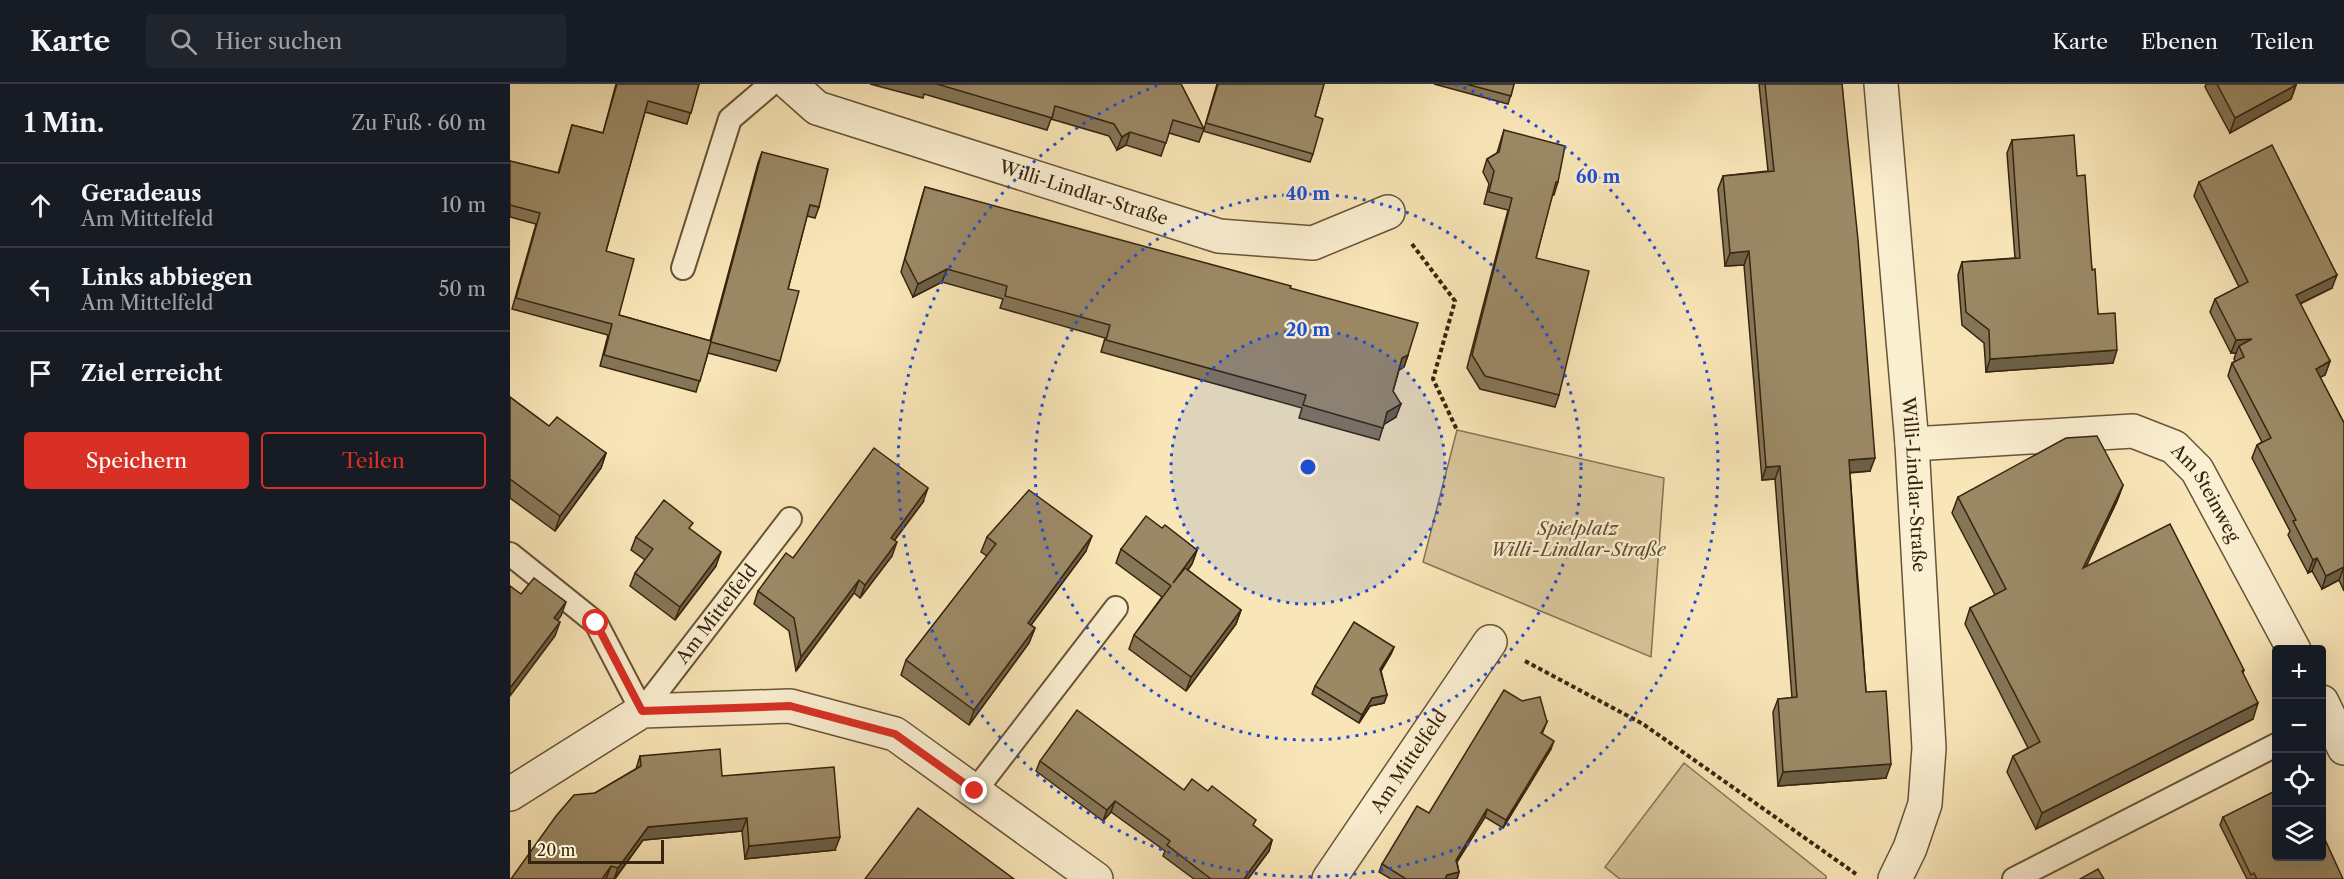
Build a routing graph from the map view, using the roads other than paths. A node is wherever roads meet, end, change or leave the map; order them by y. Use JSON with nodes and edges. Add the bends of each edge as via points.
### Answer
{"nodes":[{"id":1,"x":771,"y":84,"type":"edge"},
{"id":2,"x":790,"y":84,"type":"edge"},
{"id":3,"x":1881,"y":84,"type":"edge"},
{"id":4,"x":1388,"y":212,"type":"road end"},
{"id":5,"x":683,"y":268,"type":"dead end"},
{"id":6,"x":1912,"y":444,"type":"junction"},
{"id":7,"x":790,"y":519,"type":"dead end"},
{"id":8,"x":510,"y":554,"type":"edge"},
{"id":9,"x":1116,"y":608,"type":"dead end"},
{"id":10,"x":1490,"y":642,"type":"road end"},
{"id":11,"x":2291,"y":645,"type":"edge"},
{"id":12,"x":642,"y":711,"type":"junction"},
{"id":13,"x":2329,"y":713,"type":"edge"},
{"id":14,"x":2272,"y":748,"type":"edge"},
{"id":15,"x":2344,"y":748,"type":"edge"},
{"id":16,"x":975,"y":791,"type":"junction"},
{"id":17,"x":510,"y":794,"type":"edge"},
{"id":18,"x":1096,"y":879,"type":"edge"},
{"id":19,"x":1329,"y":879,"type":"edge"},
{"id":20,"x":1895,"y":879,"type":"edge"},
{"id":21,"x":2014,"y":879,"type":"edge"}],
"edges":[{"from":1,"to":5,"type":"lane","via":[[730,119]]},
{"from":2,"to":4,"type":"street","name":"Willi-Lindlar-Straße","via":[[817,108],[1219,236],[1313,243]]},
{"from":3,"to":6,"type":"street","name":"Willi-Lindlar-Straße"},
{"from":6,"to":11,"type":"street","name":"Am Steinweg","via":[[2133,431],[2174,447],[2197,470]]},
{"from":6,"to":20,"type":"street","name":"Willi-Lindlar-Straße","via":[[1929,748],[1925,804]]},
{"from":7,"to":12,"type":"lane","name":"Am Mittelfeld"},
{"from":8,"to":12,"type":"lane","via":[[596,623]]},
{"from":9,"to":16,"type":"lane"},
{"from":10,"to":19,"type":"street","name":"Am Mittelfeld"},
{"from":12,"to":16,"type":"street","via":[[790,706],[895,734]]},
{"from":12,"to":17,"type":"street","name":"Am Mittelfeld"},
{"from":13,"to":15,"type":"street"},
{"from":14,"to":21,"type":"lane"},
{"from":16,"to":18,"type":"street"}]}
